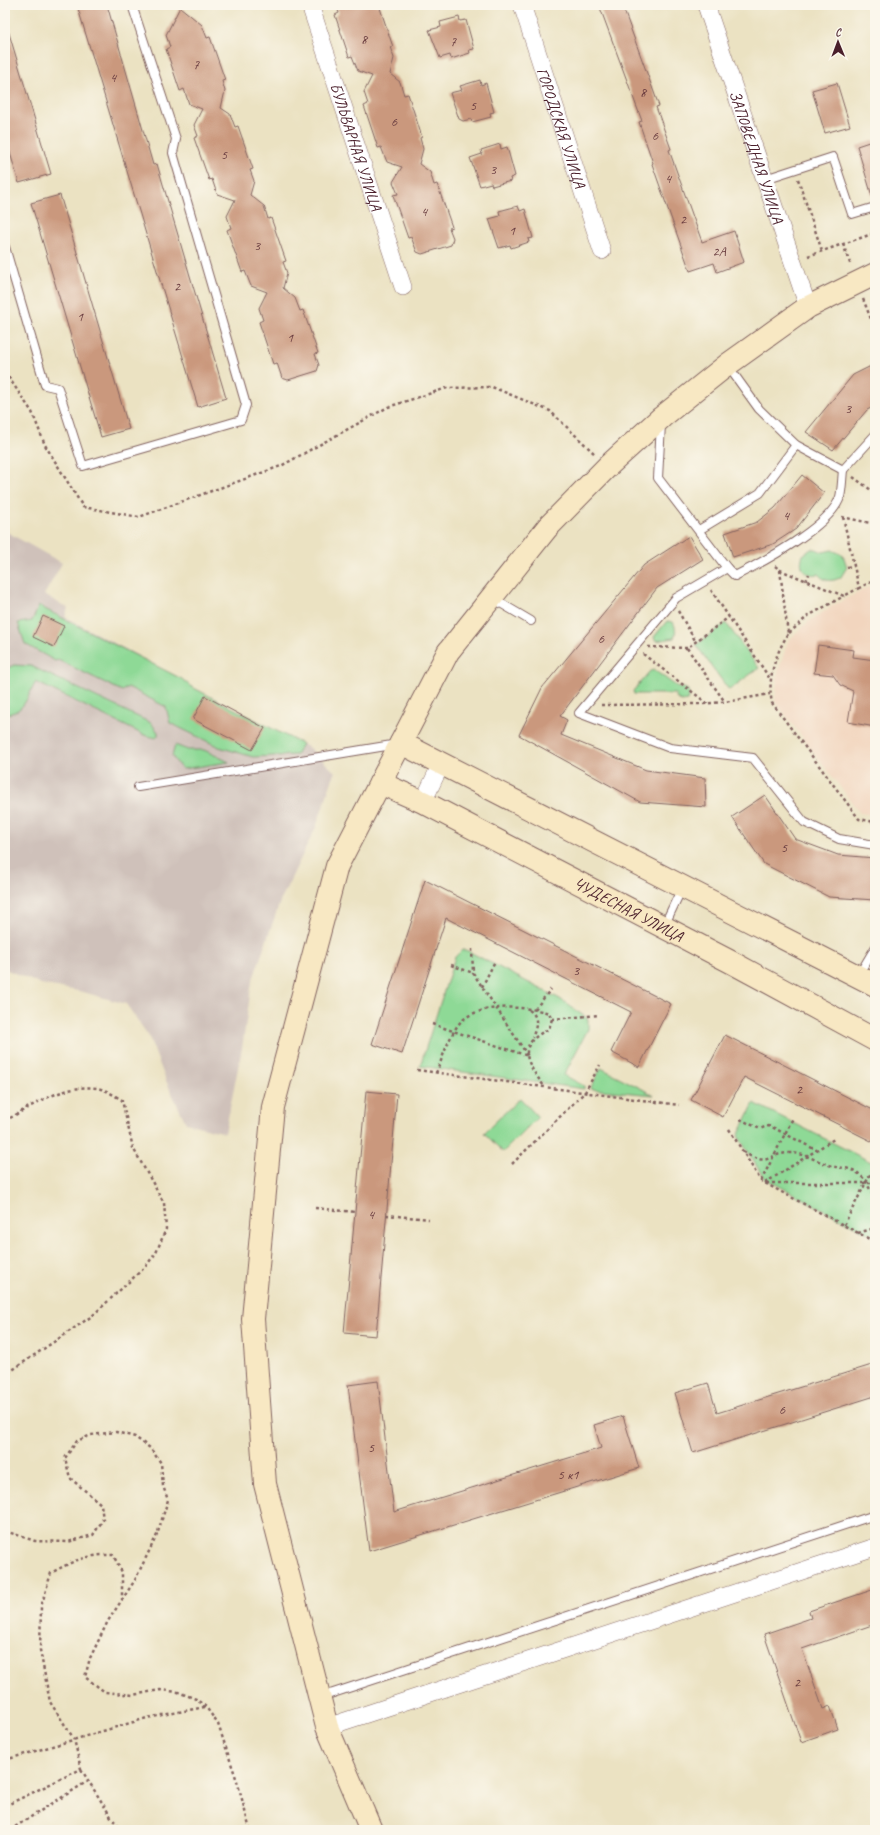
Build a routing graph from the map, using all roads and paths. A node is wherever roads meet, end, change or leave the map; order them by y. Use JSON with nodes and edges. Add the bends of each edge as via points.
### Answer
{"nodes":[{"id":1,"x":132,"y":5,"type":"edge"},
{"id":2,"x":310,"y":5,"type":"edge"},
{"id":3,"x":522,"y":5,"type":"edge"},
{"id":4,"x":706,"y":5,"type":"edge"},
{"id":5,"x":794,"y":169,"type":"junction"},
{"id":6,"x":765,"y":179,"type":"junction"},
{"id":7,"x":875,"y":207,"type":"edge"},
{"id":8,"x":875,"y":232,"type":"edge"},
{"id":9,"x":5,"y":247,"type":"edge"},
{"id":10,"x":602,"y":251,"type":"dead end"},
{"id":11,"x":822,"y":251,"type":"junction"},
{"id":12,"x":792,"y":262,"type":"junction"},
{"id":13,"x":875,"y":274,"type":"edge"},
{"id":14,"x":403,"y":287,"type":"dead end"},
{"id":15,"x":808,"y":307,"type":"junction"},
{"id":16,"x":727,"y":365,"type":"junction"},
{"id":17,"x":5,"y":372,"type":"edge"},
{"id":18,"x":662,"y":417,"type":"junction"},
{"id":19,"x":875,"y":435,"type":"edge"},
{"id":20,"x":796,"y":445,"type":"junction"},
{"id":21,"x":608,"y":466,"type":"junction"},
{"id":22,"x":843,"y":470,"type":"junction"},
{"id":23,"x":875,"y":493,"type":"edge"},
{"id":24,"x":828,"y":515,"type":"junction"},
{"id":25,"x":843,"y":517,"type":"junction"},
{"id":26,"x":875,"y":524,"type":"edge"},
{"id":27,"x":699,"y":530,"type":"junction"},
{"id":28,"x":767,"y":560,"type":"junction"},
{"id":29,"x":854,"y":566,"type":"junction"},
{"id":30,"x":847,"y":567,"type":"dead end"},
{"id":31,"x":727,"y":568,"type":"junction"},
{"id":32,"x":780,"y":570,"type":"junction"},
{"id":33,"x":809,"y":574,"type":"dead end"},
{"id":34,"x":875,"y":580,"type":"edge"},
{"id":35,"x":705,"y":581,"type":"junction"},
{"id":36,"x":806,"y":581,"type":"junction"},
{"id":37,"x":859,"y":588,"type":"junction"},
{"id":38,"x":844,"y":596,"type":"junction"},
{"id":39,"x":492,"y":598,"type":"junction"},
{"id":40,"x":672,"y":602,"type":"junction"},
{"id":41,"x":729,"y":617,"type":"junction"},
{"id":42,"x":532,"y":621,"type":"dead end"},
{"id":43,"x":788,"y":634,"type":"junction"},
{"id":44,"x":696,"y":642,"type":"junction"},
{"id":45,"x":634,"y":647,"type":"junction"},
{"id":46,"x":687,"y":648,"type":"junction"},
{"id":47,"x":771,"y":680,"type":"junction"},
{"id":48,"x":770,"y":694,"type":"junction"},
{"id":49,"x":725,"y":702,"type":"junction"},
{"id":50,"x":708,"y":704,"type":"junction"},
{"id":51,"x":586,"y":705,"type":"junction"},
{"id":52,"x":401,"y":743,"type":"junction"},
{"id":53,"x":440,"y":764,"type":"junction"},
{"id":54,"x":380,"y":783,"type":"junction"},
{"id":55,"x":138,"y":788,"type":"dead end"},
{"id":56,"x":423,"y":802,"type":"junction"},
{"id":57,"x":875,"y":822,"type":"edge"},
{"id":58,"x":875,"y":845,"type":"edge"},
{"id":59,"x":682,"y":887,"type":"junction"},
{"id":60,"x":663,"y":927,"type":"junction"},
{"id":61,"x":875,"y":948,"type":"edge"},
{"id":62,"x":472,"y":949,"type":"dead end"},
{"id":63,"x":495,"y":961,"type":"dead end"},
{"id":64,"x":451,"y":965,"type":"dead end"},
{"id":65,"x":473,"y":973,"type":"junction"},
{"id":66,"x":867,"y":981,"type":"edge"},
{"id":67,"x":482,"y":987,"type":"junction"},
{"id":68,"x":551,"y":989,"type":"dead end"},
{"id":69,"x":496,"y":1008,"type":"junction"},
{"id":70,"x":527,"y":1009,"type":"junction"},
{"id":71,"x":535,"y":1009,"type":"junction"},
{"id":72,"x":599,"y":1015,"type":"dead end"},
{"id":73,"x":552,"y":1019,"type":"junction"},
{"id":74,"x":432,"y":1024,"type":"dead end"},
{"id":75,"x":454,"y":1032,"type":"junction"},
{"id":76,"x":532,"y":1039,"type":"junction"},
{"id":77,"x":875,"y":1040,"type":"edge"},
{"id":78,"x":528,"y":1056,"type":"junction"},
{"id":79,"x":600,"y":1065,"type":"dead end"},
{"id":80,"x":417,"y":1070,"type":"dead end"},
{"id":81,"x":436,"y":1073,"type":"junction"},
{"id":82,"x":544,"y":1087,"type":"junction"},
{"id":83,"x":585,"y":1092,"type":"junction"},
{"id":84,"x":679,"y":1105,"type":"dead end"},
{"id":85,"x":793,"y":1118,"type":"dead end"},
{"id":86,"x":740,"y":1119,"type":"dead end"},
{"id":87,"x":5,"y":1121,"type":"edge"},
{"id":88,"x":729,"y":1130,"type":"dead end"},
{"id":89,"x":785,"y":1134,"type":"junction"},
{"id":90,"x":834,"y":1139,"type":"dead end"},
{"id":91,"x":816,"y":1150,"type":"junction"},
{"id":92,"x":743,"y":1151,"type":"junction"},
{"id":93,"x":806,"y":1157,"type":"junction"},
{"id":94,"x":773,"y":1158,"type":"junction"},
{"id":95,"x":512,"y":1164,"type":"dead end"},
{"id":96,"x":875,"y":1166,"type":"edge"},
{"id":97,"x":761,"y":1180,"type":"junction"},
{"id":98,"x":765,"y":1183,"type":"junction"},
{"id":99,"x":866,"y":1183,"type":"junction"},
{"id":100,"x":875,"y":1183,"type":"edge"},
{"id":101,"x":875,"y":1196,"type":"edge"},
{"id":102,"x":315,"y":1208,"type":"dead end"},
{"id":103,"x":355,"y":1212,"type":"dead end"},
{"id":104,"x":386,"y":1215,"type":"dead end"},
{"id":105,"x":430,"y":1219,"type":"dead end"},
{"id":106,"x":844,"y":1226,"type":"junction"},
{"id":107,"x":875,"y":1228,"type":"edge"},
{"id":108,"x":858,"y":1233,"type":"junction"},
{"id":109,"x":875,"y":1242,"type":"edge"},
{"id":110,"x":5,"y":1374,"type":"edge"},
{"id":111,"x":875,"y":1515,"type":"edge"},
{"id":112,"x":5,"y":1531,"type":"edge"},
{"id":113,"x":875,"y":1547,"type":"edge"},
{"id":114,"x":122,"y":1600,"type":"junction"},
{"id":115,"x":320,"y":1698,"type":"junction"},
{"id":116,"x":206,"y":1707,"type":"junction"},
{"id":117,"x":327,"y":1727,"type":"junction"},
{"id":118,"x":74,"y":1739,"type":"junction"},
{"id":119,"x":5,"y":1760,"type":"edge"},
{"id":120,"x":80,"y":1769,"type":"junction"},
{"id":121,"x":88,"y":1781,"type":"junction"},
{"id":122,"x":5,"y":1806,"type":"edge"},
{"id":123,"x":10,"y":1830,"type":"edge"},
{"id":124,"x":123,"y":1830,"type":"edge"},
{"id":125,"x":250,"y":1830,"type":"edge"},
{"id":126,"x":371,"y":1830,"type":"edge"}],
"edges":[{"from":1,"to":9,"type":"lane","via":[[176,139],[173,153],[246,405],[241,420],[83,466],[58,388],[45,385]]},
{"from":2,"to":14,"type":"street","name":"БУЛЬВАРНАЯ УЛИЦА"},
{"from":3,"to":10,"type":"street","name":"ГОРОДСКАЯ УЛИЦА"},
{"from":4,"to":6,"type":"street","name":"ЗАПОВЕДНАЯ УЛИЦА"},
{"from":5,"to":6,"type":"lane"},
{"from":5,"to":7,"type":"lane","via":[[833,156],[852,214]]},
{"from":5,"to":11,"type":"path"},
{"from":6,"to":12,"type":"street","name":"ЗАПОВЕДНАЯ УЛИЦА"},
{"from":8,"to":11,"type":"path"},
{"from":11,"to":12,"type":"path"},
{"from":12,"to":15,"type":"street","name":"ЗАПОВЕДНАЯ УЛИЦА"},
{"from":13,"to":15,"type":"street"},
{"from":15,"to":16,"type":"street"},
{"from":16,"to":18,"type":"street"},
{"from":16,"to":20,"type":"lane","via":[[759,409]]},
{"from":17,"to":21,"type":"path","via":[[32,412],[45,445],[83,507],[139,517],[281,466],[388,407],[447,388],[492,387],[550,411]]},
{"from":18,"to":21,"type":"street"},
{"from":18,"to":27,"type":"lane","via":[[658,478]]},
{"from":19,"to":22,"type":"lane"},
{"from":20,"to":22,"type":"lane"},
{"from":20,"to":27,"type":"lane","via":[[760,492]]},
{"from":21,"to":39,"type":"street","via":[[547,528]]},
{"from":22,"to":23,"type":"path"},
{"from":22,"to":24,"type":"lane","via":[[840,497]]},
{"from":24,"to":25,"type":"path"},
{"from":24,"to":28,"type":"lane"},
{"from":25,"to":26,"type":"path"},
{"from":25,"to":29,"type":"path"},
{"from":27,"to":31,"type":"lane"},
{"from":28,"to":31,"type":"lane","via":[[735,576]]},
{"from":28,"to":32,"type":"path"},
{"from":29,"to":30,"type":"path"},
{"from":29,"to":37,"type":"path"},
{"from":31,"to":35,"type":"lane"},
{"from":32,"to":36,"type":"path"},
{"from":32,"to":43,"type":"path"},
{"from":33,"to":36,"type":"path"},
{"from":34,"to":37,"type":"path"},
{"from":35,"to":40,"type":"lane"},
{"from":35,"to":41,"type":"path"},
{"from":36,"to":38,"type":"path"},
{"from":37,"to":38,"type":"path"},
{"from":38,"to":43,"type":"path","via":[[808,616]]},
{"from":39,"to":42,"type":"lane"},
{"from":39,"to":52,"type":"street","via":[[448,652]]},
{"from":40,"to":44,"type":"path"},
{"from":40,"to":45,"type":"lane"},
{"from":41,"to":44,"type":"path"},
{"from":41,"to":47,"type":"path"},
{"from":43,"to":47,"type":"path","via":[[779,649]]},
{"from":44,"to":46,"type":"path"},
{"from":45,"to":46,"type":"path"},
{"from":45,"to":50,"type":"path"},
{"from":45,"to":51,"type":"lane"},
{"from":46,"to":49,"type":"path"},
{"from":47,"to":48,"type":"path"},
{"from":48,"to":49,"type":"path"},
{"from":48,"to":57,"type":"path","via":[[772,704],[859,819]]},
{"from":49,"to":50,"type":"path"},
{"from":50,"to":51,"type":"path"},
{"from":51,"to":58,"type":"lane","via":[[579,713],[670,748],[753,758],[804,822],[838,839]]},
{"from":52,"to":53,"type":"street"},
{"from":52,"to":54,"type":"street"},
{"from":52,"to":55,"type":"lane"},
{"from":53,"to":56,"type":"street"},
{"from":53,"to":59,"type":"street"},
{"from":54,"to":56,"type":"street","name":"ЧУДЕСНАЯ УЛИЦА"},
{"from":54,"to":115,"type":"street","via":[[337,866],[273,1107],[253,1319],[265,1484]]},
{"from":56,"to":60,"type":"street","name":"ЧУДЕСНАЯ УЛИЦА"},
{"from":59,"to":60,"type":"lane"},
{"from":59,"to":66,"type":"street"},
{"from":60,"to":77,"type":"street","name":"ЧУДЕСНАЯ УЛИЦА"},
{"from":61,"to":66,"type":"lane"},
{"from":62,"to":65,"type":"path"},
{"from":63,"to":67,"type":"path"},
{"from":64,"to":65,"type":"path"},
{"from":65,"to":67,"type":"path"},
{"from":67,"to":69,"type":"path"},
{"from":68,"to":71,"type":"path"},
{"from":69,"to":70,"type":"path"},
{"from":69,"to":75,"type":"path","via":[[470,1014]]},
{"from":69,"to":78,"type":"path"},
{"from":70,"to":71,"type":"path"},
{"from":70,"to":76,"type":"path","via":[[531,1010],[536,1020]]},
{"from":71,"to":73,"type":"path","via":[[549,1013]]},
{"from":72,"to":73,"type":"path"},
{"from":73,"to":76,"type":"path","via":[[549,1029]]},
{"from":74,"to":75,"type":"path"},
{"from":75,"to":78,"type":"path"},
{"from":75,"to":81,"type":"path"},
{"from":76,"to":78,"type":"path"},
{"from":78,"to":82,"type":"path","via":[[531,1069]]},
{"from":79,"to":83,"type":"path"},
{"from":80,"to":81,"type":"path"},
{"from":81,"to":82,"type":"path"},
{"from":82,"to":83,"type":"path"},
{"from":83,"to":84,"type":"path"},
{"from":83,"to":95,"type":"path"},
{"from":85,"to":89,"type":"path"},
{"from":86,"to":89,"type":"path","via":[[760,1130],[769,1126]]},
{"from":87,"to":110,"type":"path","via":[[38,1102],[72,1089],[98,1088],[122,1100],[133,1148],[164,1203],[166,1229],[156,1253],[145,1267],[92,1316]]},
{"from":88,"to":92,"type":"path"},
{"from":89,"to":91,"type":"path"},
{"from":89,"to":94,"type":"path"},
{"from":90,"to":91,"type":"path"},
{"from":91,"to":93,"type":"path"},
{"from":92,"to":94,"type":"path","via":[[760,1160]]},
{"from":92,"to":97,"type":"path"},
{"from":93,"to":94,"type":"path","via":[[790,1152]]},
{"from":93,"to":98,"type":"path"},
{"from":93,"to":99,"type":"path","via":[[826,1165],[853,1170]]},
{"from":94,"to":97,"type":"path"},
{"from":96,"to":99,"type":"path"},
{"from":97,"to":98,"type":"path"},
{"from":98,"to":99,"type":"path"},
{"from":98,"to":106,"type":"path"},
{"from":99,"to":100,"type":"path"},
{"from":99,"to":101,"type":"path"},
{"from":99,"to":106,"type":"path"},
{"from":102,"to":103,"type":"path"},
{"from":104,"to":105,"type":"path"},
{"from":106,"to":108,"type":"path"},
{"from":107,"to":108,"type":"path"},
{"from":108,"to":109,"type":"path"},
{"from":111,"to":115,"type":"lane"},
{"from":112,"to":114,"type":"path","via":[[35,1541],[68,1542],[93,1535],[103,1520],[101,1504],[70,1478],[65,1458],[77,1441],[91,1435],[116,1432],[135,1437],[150,1448],[161,1463],[163,1486],[168,1500],[157,1536]]},
{"from":113,"to":117,"type":"street"},
{"from":114,"to":116,"type":"path","via":[[108,1621],[90,1658],[85,1677],[105,1692],[133,1695],[160,1690],[178,1692],[196,1699]]},
{"from":114,"to":118,"type":"path","via":[[122,1572],[112,1555],[94,1554],[51,1573],[41,1607],[40,1650],[50,1702]]},
{"from":115,"to":117,"type":"street"},
{"from":116,"to":118,"type":"path","via":[[147,1718]]},
{"from":116,"to":125,"type":"path","via":[[218,1724]]},
{"from":117,"to":126,"type":"street"},
{"from":118,"to":119,"type":"path"},
{"from":118,"to":120,"type":"path"},
{"from":120,"to":121,"type":"path"},
{"from":120,"to":122,"type":"path"},
{"from":121,"to":123,"type":"path"},
{"from":121,"to":124,"type":"path","via":[[113,1820]]}]}
